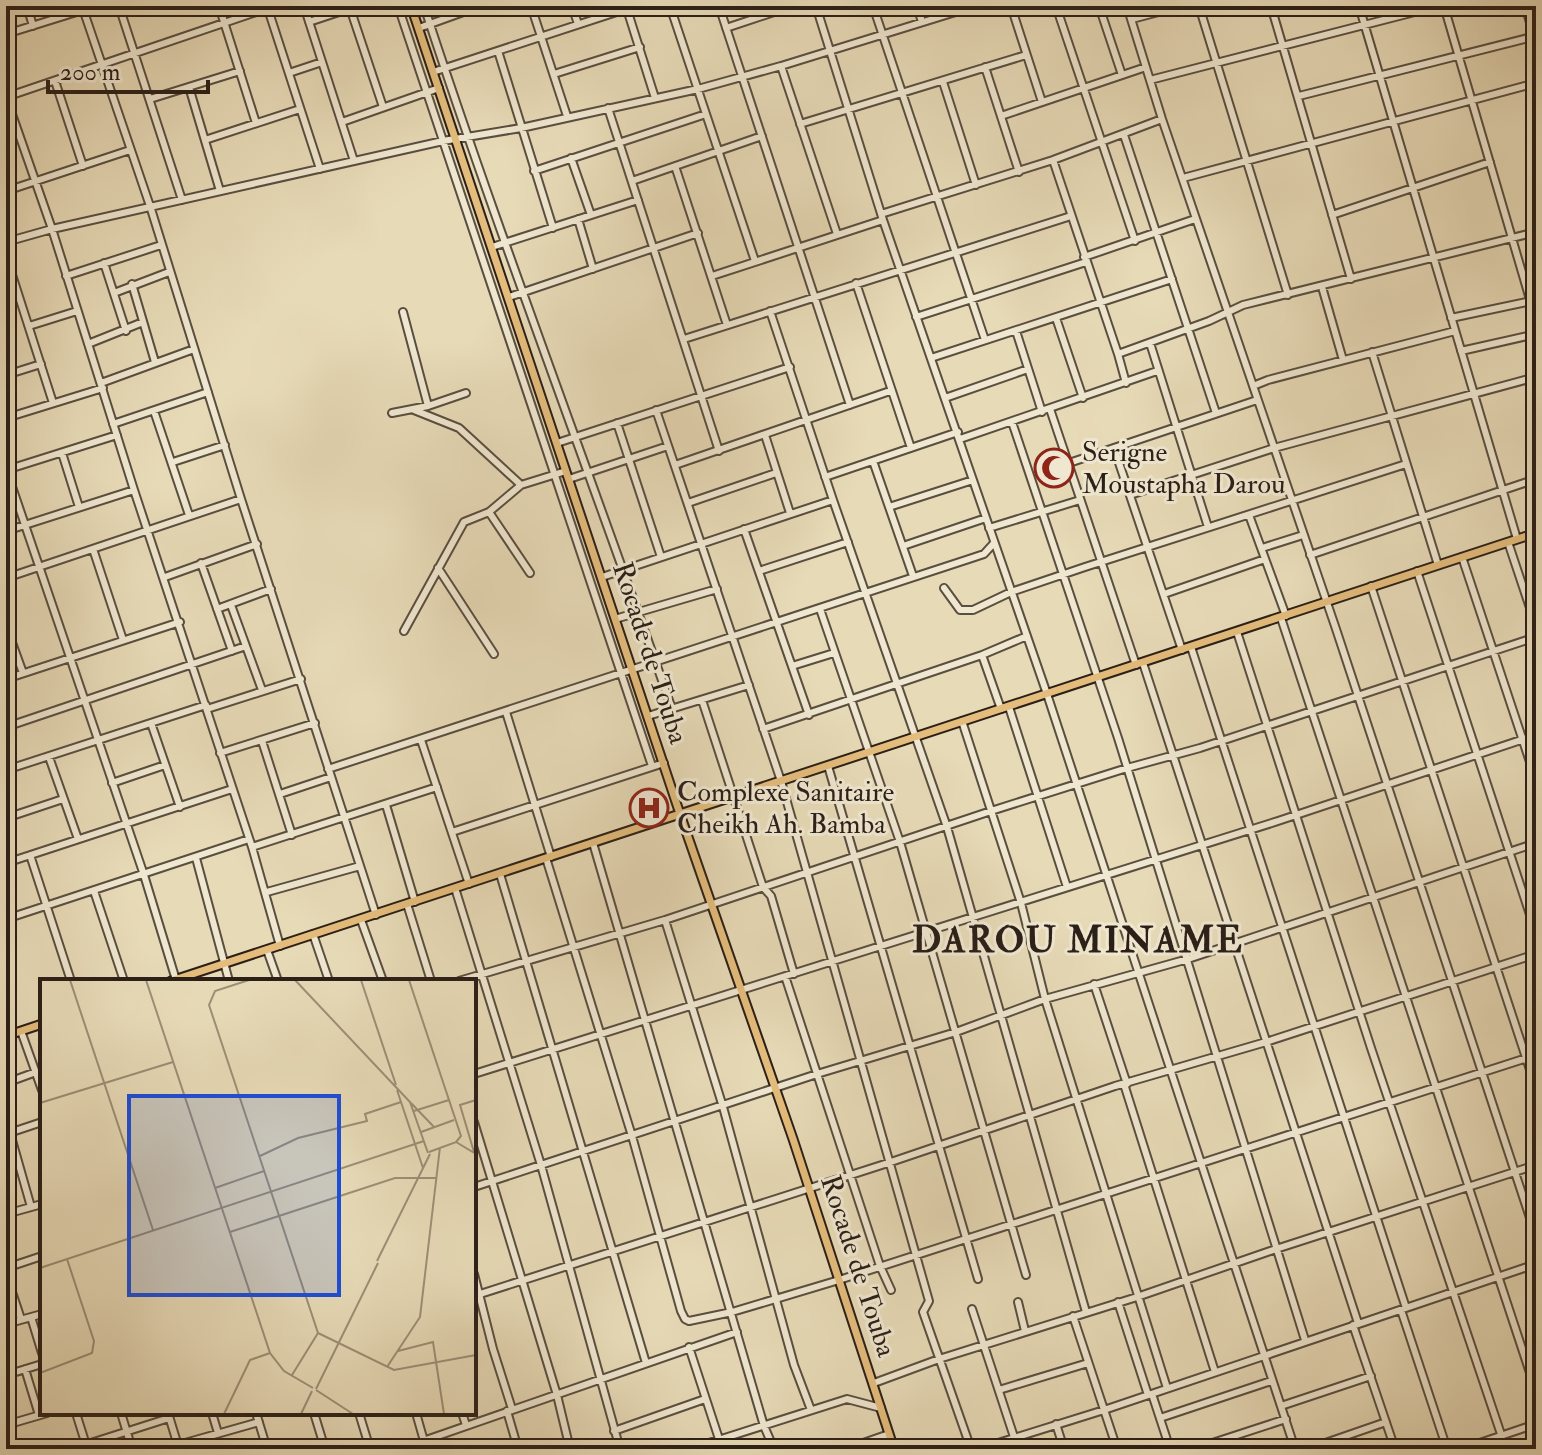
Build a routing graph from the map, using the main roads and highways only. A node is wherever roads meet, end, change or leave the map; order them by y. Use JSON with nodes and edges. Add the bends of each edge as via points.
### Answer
{"nodes":[{"id":1,"x":411,"y":6,"type":"edge"},
{"id":2,"x":1536,"y":533,"type":"edge"},
{"id":3,"x":680,"y":814,"type":"junction"},
{"id":4,"x":180,"y":979,"type":"edge"},
{"id":5,"x":40,"y":1025,"type":"edge"},
{"id":6,"x":13,"y":1034,"type":"edge"},
{"id":7,"x":894,"y":1449,"type":"edge"}],
"edges":[{"from":1,"to":3,"type":"main road","name":"Rocade de Touba"},
{"from":2,"to":3,"type":"main road"},
{"from":3,"to":4,"type":"main road"},
{"from":3,"to":7,"type":"main road","name":"Rocade de Touba"},
{"from":5,"to":6,"type":"main road"}]}
